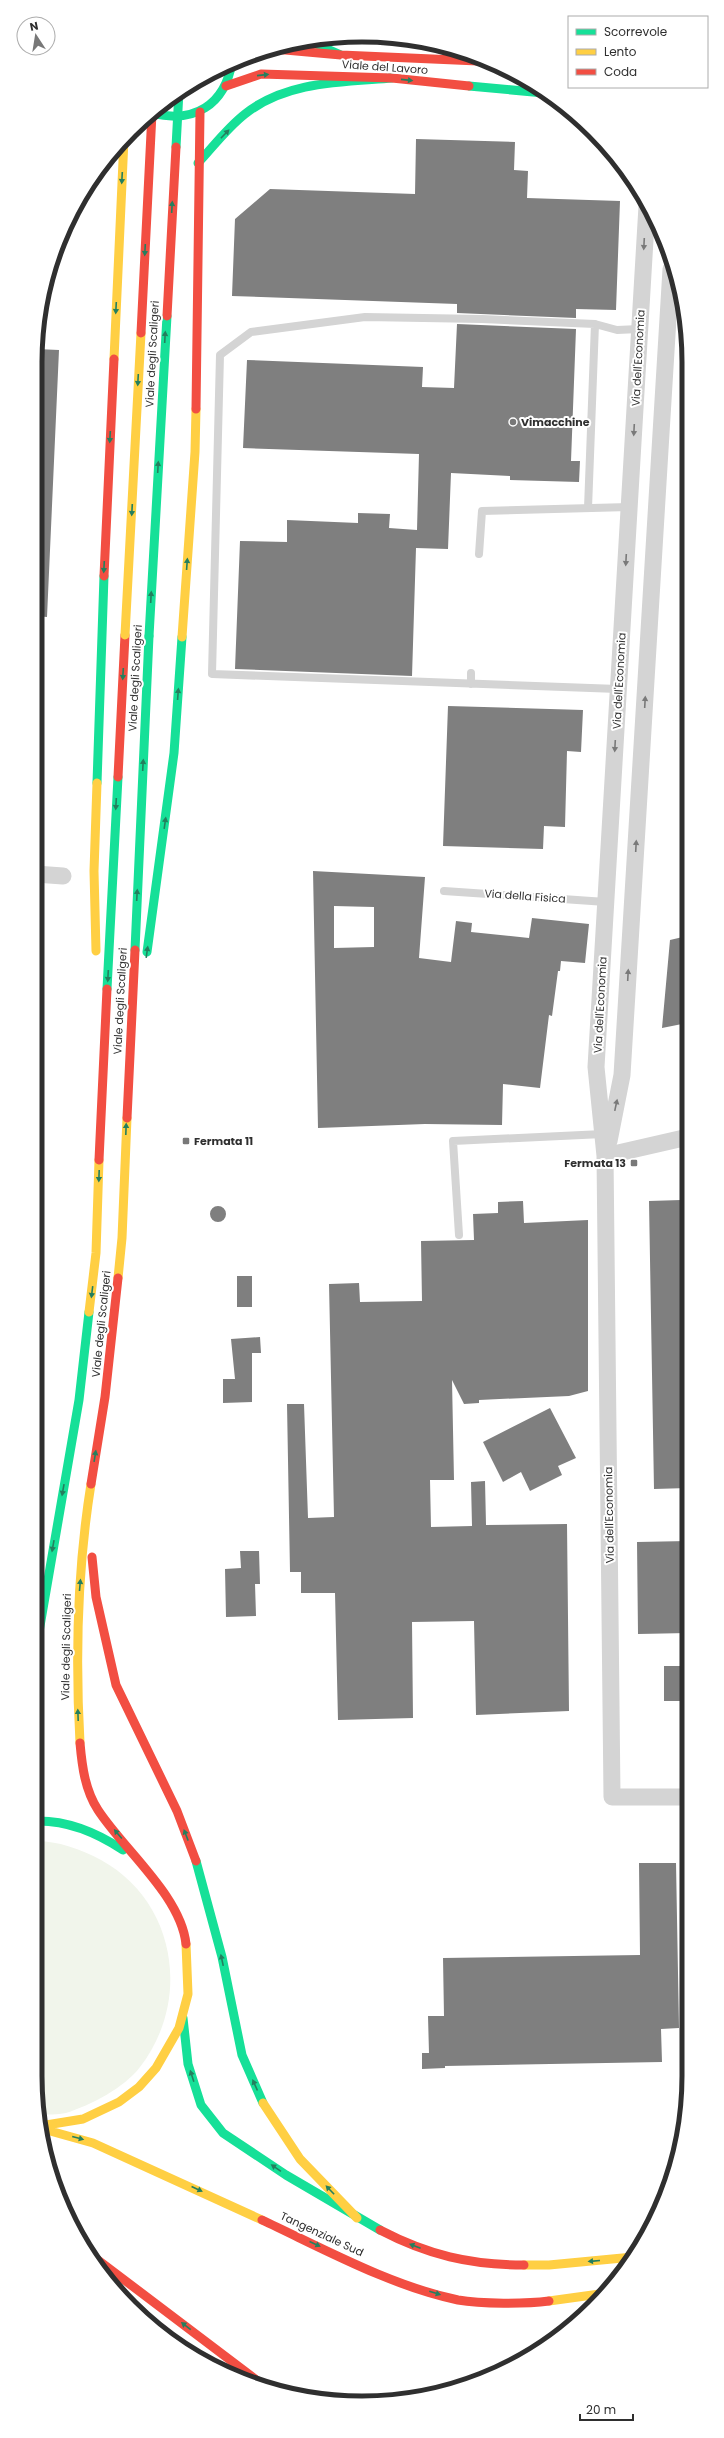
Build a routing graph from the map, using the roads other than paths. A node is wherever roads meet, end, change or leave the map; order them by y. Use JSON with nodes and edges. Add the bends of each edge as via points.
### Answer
{"nodes":[{"id":1,"x":318,"y":45,"type":"edge"},
{"id":2,"x":290,"y":50,"type":"edge"},
{"id":3,"x":341,"y":55,"type":"junction"},
{"id":4,"x":469,"y":61,"type":"edge"},
{"id":5,"x":230,"y":71,"type":"edge"},
{"id":6,"x":392,"y":78,"type":"junction"},
{"id":7,"x":226,"y":86,"type":"junction"},
{"id":8,"x":533,"y":92,"type":"edge"},
{"id":9,"x":179,"y":100,"type":"edge"},
{"id":10,"x":200,"y":112,"type":"junction"},
{"id":11,"x":158,"y":116,"type":"edge"},
{"id":12,"x":152,"y":121,"type":"edge"},
{"id":13,"x":123,"y":149,"type":"edge"},
{"id":14,"x":119,"y":154,"type":"edge"},
{"id":15,"x":122,"y":162,"type":"junction"},
{"id":16,"x":198,"y":163,"type":"junction"},
{"id":17,"x":646,"y":215,"type":"edge"},
{"id":18,"x":670,"y":277,"type":"edge"},
{"id":19,"x":595,"y":324,"type":"junction"},
{"id":20,"x":639,"y":329,"type":"junction"},
{"id":21,"x":629,"y":507,"type":"junction"},
{"id":22,"x":588,"y":508,"type":"junction"},
{"id":23,"x":479,"y":554,"type":"dead end"},
{"id":24,"x":471,"y":673,"type":"dead end"},
{"id":25,"x":471,"y":684,"type":"junction"},
{"id":26,"x":618,"y":689,"type":"junction"},
{"id":27,"x":42,"y":874,"type":"edge"},
{"id":28,"x":63,"y":876,"type":"dead end"},
{"id":29,"x":444,"y":891,"type":"dead end"},
{"id":30,"x":606,"y":902,"type":"junction"},
{"id":31,"x":96,"y":958,"type":"dead end"},
{"id":32,"x":145,"y":963,"type":"dead end"},
{"id":33,"x":143,"y":979,"type":"dead end"},
{"id":34,"x":97,"y":998,"type":"dead end"},
{"id":35,"x":128,"y":1088,"type":"junction"},
{"id":36,"x":603,"y":1134,"type":"junction"},
{"id":37,"x":682,"y":1139,"type":"edge"},
{"id":38,"x":99,"y":1148,"type":"junction"},
{"id":39,"x":605,"y":1156,"type":"junction"},
{"id":40,"x":459,"y":1235,"type":"dead end"},
{"id":41,"x":60,"y":1508,"type":"junction"},
{"id":42,"x":87,"y":1508,"type":"junction"},
{"id":43,"x":44,"y":1544,"type":"dead end"},
{"id":44,"x":42,"y":1614,"type":"edge"},
{"id":45,"x":682,"y":1797,"type":"edge"},
{"id":46,"x":42,"y":1822,"type":"edge"},
{"id":47,"x":143,"y":1864,"type":"junction"},
{"id":48,"x":183,"y":2015,"type":"junction"},
{"id":49,"x":46,"y":2126,"type":"edge"},
{"id":50,"x":47,"y":2129,"type":"edge"},
{"id":51,"x":357,"y":2218,"type":"junction"},
{"id":52,"x":625,"y":2258,"type":"edge"},
{"id":53,"x":101,"y":2262,"type":"edge"},
{"id":54,"x":596,"y":2294,"type":"edge"},
{"id":55,"x":252,"y":2376,"type":"edge"}],
"edges":[{"from":1,"to":3,"type":"main road"},
{"from":2,"to":3,"type":"main road","name":"Viale del Lavoro"},
{"from":3,"to":4,"type":"main road","name":"Viale del Lavoro"},
{"from":5,"to":7,"type":"main road","name":"Viale degli Scaligeri"},
{"from":7,"to":6,"type":"main road","name":"Viale del Lavoro","one_way":true,"via":[[261,74]]},
{"from":6,"to":8,"type":"main road","name":"Viale del Lavoro","one_way":true},
{"from":16,"to":6,"type":"main road","one_way":true,"via":[[246,113],[283,91]]},
{"from":7,"to":10,"type":"main road","name":"Viale degli Scaligeri","via":[[210,105]]},
{"from":35,"to":9,"type":"main road","name":"Viale degli Scaligeri","one_way":true,"bridge":true,"via":[[149,636]]},
{"from":10,"to":11,"type":"main road","name":"Viale degli Scaligeri","via":[[181,118]]},
{"from":10,"to":16,"type":"main road"},
{"from":12,"to":38,"type":"main road","name":"Viale degli Scaligeri","one_way":true,"bridge":true},
{"from":13,"to":15,"type":"main road"},
{"from":14,"to":15,"type":"main road"},
{"from":15,"to":31,"type":"main road","one_way":true,"via":[[101,645],[94,871]]},
{"from":32,"to":16,"type":"main road","one_way":true,"via":[[174,753],[193,476]]},
{"from":17,"to":20,"type":"street","name":"Via dell'Economia","one_way":true},
{"from":39,"to":18,"type":"street","name":"Via dell'Economia","one_way":true,"via":[[622,1075]]},
{"from":19,"to":20,"type":"lane","via":[[617,330]]},
{"from":19,"to":22,"type":"lane"},
{"from":19,"to":25,"type":"lane","via":[[365,317],[251,332],[220,355],[212,674]]},
{"from":20,"to":21,"type":"street","name":"Via dell'Economia","one_way":true},
{"from":21,"to":22,"type":"lane"},
{"from":21,"to":26,"type":"street","name":"Via dell'Economia","one_way":true},
{"from":22,"to":23,"type":"lane","via":[[482,511]]},
{"from":24,"to":25,"type":"lane"},
{"from":25,"to":26,"type":"lane"},
{"from":26,"to":30,"type":"street","name":"Via dell'Economia","one_way":true},
{"from":27,"to":28,"type":"street"},
{"from":29,"to":30,"type":"lane","name":"Via della Fisica"},
{"from":30,"to":36,"type":"street","name":"Via dell'Economia","via":[[596,1067]]},
{"from":33,"to":35,"type":"main road"},
{"from":34,"to":38,"type":"main road"},
{"from":42,"to":35,"type":"main road","name":"Viale degli Scaligeri","one_way":true,"via":[[105,1397],[122,1238]]},
{"from":36,"to":39,"type":"street","name":"Via dell'Economia"},
{"from":36,"to":40,"type":"lane","via":[[453,1142]]},
{"from":37,"to":39,"type":"street"},
{"from":38,"to":41,"type":"main road","name":"Viale degli Scaligeri","one_way":true,"via":[[96,1253],[79,1400]]},
{"from":39,"to":45,"type":"street","name":"Via dell'Economia","via":[[612,1797]]},
{"from":41,"to":43,"type":"main road"},
{"from":41,"to":44,"type":"main road","name":"Viale degli Scaligeri","one_way":true},
{"from":47,"to":42,"type":"main road","name":"Viale degli Scaligeri","one_way":true,"via":[[97,1809],[82,1772],[76,1667],[77,1611]]},
{"from":51,"to":42,"type":"main road","one_way":true,"via":[[300,2159],[266,2109],[242,2055],[222,1957],[198,1866],[176,1811],[116,1685],[96,1598]]},
{"from":46,"to":47,"type":"main road","name":"Viale degli Scaligeri","via":[[69,1824],[106,1837]]},
{"from":47,"to":48,"type":"main road","name":"Viale degli Scaligeri","via":[[172,1904],[186,1942],[188,1994]]},
{"from":48,"to":49,"type":"main road","name":"Viale degli Scaligeri","via":[[179,2028],[156,2068],[134,2090],[119,2102],[83,2119]]},
{"from":51,"to":48,"type":"main road","one_way":true,"via":[[223,2133],[201,2105],[188,2064]]},
{"from":50,"to":54,"type":"main road","name":"Tangenziale Sud","one_way":true,"via":[[93,2142],[402,2283],[459,2300],[530,2303]]},
{"from":52,"to":51,"type":"main road","one_way":true,"via":[[549,2265],[493,2266],[447,2258],[403,2242]]},
{"from":55,"to":53,"type":"main road","one_way":true}]}
